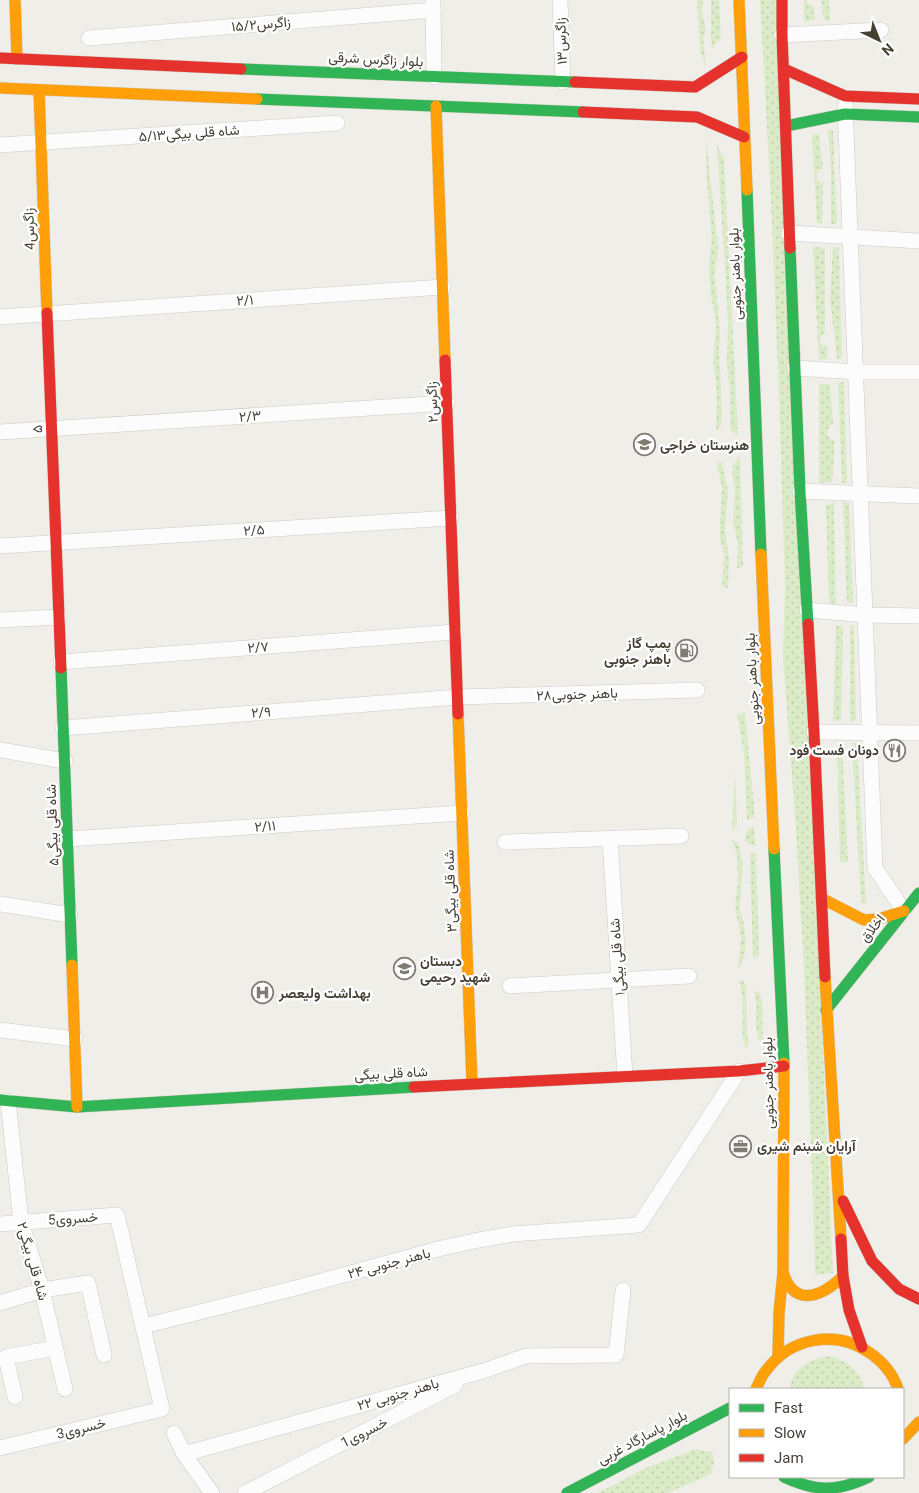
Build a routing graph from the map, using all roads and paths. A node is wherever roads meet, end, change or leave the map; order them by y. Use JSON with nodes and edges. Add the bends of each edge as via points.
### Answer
{"nodes":[{"id":1,"x":15,"y":0,"type":"edge"},
{"id":2,"x":560,"y":0,"type":"edge"},
{"id":3,"x":739,"y":0,"type":"edge"},
{"id":4,"x":782,"y":0,"type":"edge"},
{"id":5,"x":433,"y":5,"type":"edge"},
{"id":6,"x":881,"y":30,"type":"dead end"},
{"id":7,"x":782,"y":35,"type":"junction"},
{"id":8,"x":89,"y":38,"type":"dead end"},
{"id":9,"x":742,"y":57,"type":"junction"},
{"id":10,"x":0,"y":58,"type":"edge"},
{"id":11,"x":17,"y":59,"type":"junction"},
{"id":12,"x":233,"y":68,"type":"junction"},
{"id":13,"x":784,"y":69,"type":"junction"},
{"id":14,"x":434,"y":77,"type":"junction"},
{"id":15,"x":563,"y":82,"type":"junction"},
{"id":16,"x":695,"y":87,"type":"junction"},
{"id":17,"x":0,"y":88,"type":"edge"},
{"id":18,"x":39,"y":90,"type":"junction"},
{"id":19,"x":232,"y":90,"type":"junction"},
{"id":20,"x":844,"y":96,"type":"junction"},
{"id":21,"x":919,"y":99,"type":"edge"},
{"id":22,"x":436,"y":106,"type":"junction"},
{"id":23,"x":702,"y":107,"type":"junction"},
{"id":24,"x":846,"y":114,"type":"junction"},
{"id":25,"x":919,"y":117,"type":"edge"},
{"id":26,"x":336,"y":123,"type":"dead end"},
{"id":27,"x":786,"y":126,"type":"junction"},
{"id":28,"x":744,"y":137,"type":"junction"},
{"id":29,"x":41,"y":142,"type":"junction"},
{"id":30,"x":0,"y":145,"type":"edge"},
{"id":31,"x":789,"y":233,"type":"junction"},
{"id":32,"x":850,"y":237,"type":"junction"},
{"id":33,"x":919,"y":241,"type":"edge"},
{"id":34,"x":443,"y":287,"type":"junction"},
{"id":35,"x":48,"y":314,"type":"junction"},
{"id":36,"x":0,"y":317,"type":"edge"},
{"id":37,"x":795,"y":368,"type":"junction"},
{"id":38,"x":856,"y":372,"type":"junction"},
{"id":39,"x":919,"y":372,"type":"edge"},
{"id":40,"x":447,"y":403,"type":"junction"},
{"id":41,"x":52,"y":429,"type":"junction"},
{"id":42,"x":0,"y":432,"type":"edge"},
{"id":43,"x":800,"y":491,"type":"junction"},
{"id":44,"x":861,"y":494,"type":"junction"},
{"id":45,"x":919,"y":496,"type":"edge"},
{"id":46,"x":451,"y":518,"type":"junction"},
{"id":47,"x":56,"y":542,"type":"junction"},
{"id":48,"x":0,"y":546,"type":"edge"},
{"id":49,"x":807,"y":610,"type":"junction"},
{"id":50,"x":866,"y":615,"type":"junction"},
{"id":51,"x":919,"y":616,"type":"edge"},
{"id":52,"x":59,"y":617,"type":"junction"},
{"id":53,"x":0,"y":620,"type":"edge"},
{"id":54,"x":455,"y":632,"type":"junction"},
{"id":55,"x":61,"y":662,"type":"junction"},
{"id":56,"x":697,"y":690,"type":"dead end"},
{"id":57,"x":458,"y":697,"type":"junction"},
{"id":58,"x":64,"y":728,"type":"junction"},
{"id":59,"x":814,"y":732,"type":"junction"},
{"id":60,"x":870,"y":733,"type":"junction"},
{"id":61,"x":919,"y":733,"type":"edge"},
{"id":62,"x":0,"y":750,"type":"edge"},
{"id":63,"x":65,"y":761,"type":"junction"},
{"id":64,"x":462,"y":813,"type":"junction"},
{"id":65,"x":681,"y":836,"type":"dead end"},
{"id":66,"x":610,"y":838,"type":"junction"},
{"id":67,"x":68,"y":839,"type":"junction"},
{"id":68,"x":505,"y":842,"type":"dead end"},
{"id":69,"x":919,"y":893,"type":"edge"},
{"id":70,"x":821,"y":898,"type":"junction"},
{"id":71,"x":0,"y":904,"type":"edge"},
{"id":72,"x":904,"y":911,"type":"junction"},
{"id":73,"x":70,"y":914,"type":"junction"},
{"id":74,"x":689,"y":976,"type":"dead end"},
{"id":75,"x":618,"y":980,"type":"junction"},
{"id":76,"x":510,"y":986,"type":"dead end"},
{"id":77,"x":826,"y":1010,"type":"junction"},
{"id":78,"x":0,"y":1030,"type":"edge"},
{"id":79,"x":75,"y":1039,"type":"junction"},
{"id":80,"x":784,"y":1066,"type":"junction"},
{"id":81,"x":740,"y":1071,"type":"junction"},
{"id":82,"x":625,"y":1076,"type":"junction"},
{"id":83,"x":472,"y":1083,"type":"junction"},
{"id":84,"x":4,"y":1101,"type":"edge"},
{"id":85,"x":77,"y":1107,"type":"junction"},
{"id":86,"x":838,"y":1189,"type":"junction"},
{"id":87,"x":21,"y":1222,"type":"junction"},
{"id":88,"x":0,"y":1224,"type":"edge"},
{"id":89,"x":783,"y":1272,"type":"junction"},
{"id":90,"x":843,"y":1276,"type":"junction"},
{"id":91,"x":42,"y":1290,"type":"junction"},
{"id":92,"x":623,"y":1290,"type":"dead end"},
{"id":93,"x":919,"y":1299,"type":"edge"},
{"id":94,"x":0,"y":1303,"type":"edge"},
{"id":95,"x":144,"y":1326,"type":"junction"},
{"id":96,"x":862,"y":1347,"type":"junction"},
{"id":97,"x":55,"y":1348,"type":"junction"},
{"id":98,"x":104,"y":1354,"type":"dead end"},
{"id":99,"x":778,"y":1357,"type":"junction"},
{"id":100,"x":483,"y":1371,"type":"junction"},
{"id":101,"x":756,"y":1388,"type":"edge"},
{"id":102,"x":898,"y":1388,"type":"edge"},
{"id":103,"x":65,"y":1389,"type":"dead end"},
{"id":104,"x":15,"y":1397,"type":"dead end"},
{"id":105,"x":729,"y":1409,"type":"edge"},
{"id":106,"x":919,"y":1422,"type":"edge"},
{"id":107,"x":174,"y":1433,"type":"dead end"},
{"id":108,"x":904,"y":1438,"type":"edge"},
{"id":109,"x":0,"y":1448,"type":"edge"},
{"id":110,"x":184,"y":1454,"type":"junction"},
{"id":111,"x":784,"y":1478,"type":"edge"},
{"id":112,"x":786,"y":1478,"type":"edge"},
{"id":113,"x":868,"y":1478,"type":"edge"},
{"id":114,"x":870,"y":1478,"type":"edge"},
{"id":115,"x":212,"y":1493,"type":"edge"},
{"id":116,"x":245,"y":1493,"type":"edge"},
{"id":117,"x":567,"y":1493,"type":"edge"},
{"id":118,"x":785,"y":1493,"type":"edge"},
{"id":119,"x":867,"y":1493,"type":"edge"}],
"edges":[{"from":1,"to":11,"type":"main road"},
{"from":2,"to":15,"type":"street","name":"زاگرس۱۳"},
{"from":3,"to":9,"type":"main road","name":"بلوار باهنر جنوبی"},
{"from":4,"to":7,"type":"main road"},
{"from":5,"to":8,"type":"street","name":"زاگرس۱۵/۲"},
{"from":5,"to":14,"type":"street"},
{"from":6,"to":7,"type":"street"},
{"from":7,"to":13,"type":"main road"},
{"from":9,"to":16,"type":"main road"},
{"from":9,"to":28,"type":"main road","name":"بلوار باهنر جنوبی"},
{"from":10,"to":11,"type":"main road","name":"بلوار زاگرس شرقی"},
{"from":11,"to":12,"type":"main road","name":"بلوار زاگرس شرقی"},
{"from":12,"to":14,"type":"main road","name":"بلوار زاگرس شرقی"},
{"from":12,"to":19,"type":"main road"},
{"from":13,"to":20,"type":"main road"},
{"from":13,"to":27,"type":"main road"},
{"from":14,"to":15,"type":"main road","name":"بلوار زاگرس شرقی"},
{"from":15,"to":16,"type":"main road","name":"بلوار زاگرس شرقی"},
{"from":16,"to":23,"type":"main road"},
{"from":17,"to":18,"type":"main road"},
{"from":18,"to":19,"type":"main road"},
{"from":18,"to":29,"type":"main road","name":"زاگرس4"},
{"from":19,"to":22,"type":"main road"},
{"from":20,"to":21,"type":"main road"},
{"from":20,"to":24,"type":"street"},
{"from":22,"to":23,"type":"main road"},
{"from":22,"to":34,"type":"main road","name":"زاگرس۲"},
{"from":23,"to":28,"type":"main road"},
{"from":24,"to":25,"type":"main road"},
{"from":24,"to":27,"type":"main road"},
{"from":24,"to":32,"type":"street"},
{"from":26,"to":29,"type":"street","name":"شاه قلی بیگی۵/۱۳"},
{"from":27,"to":31,"type":"main road"},
{"from":28,"to":80,"type":"main road","name":"بلوار باهنر جنوبی"},
{"from":29,"to":30,"type":"street","name":"شاه قلی بیگی۵/۱۳"},
{"from":29,"to":35,"type":"main road","name":"زاگرس4"},
{"from":31,"to":32,"type":"street"},
{"from":31,"to":37,"type":"main road"},
{"from":32,"to":33,"type":"street"},
{"from":32,"to":38,"type":"street"},
{"from":34,"to":35,"type":"street","name":"۲/۱"},
{"from":34,"to":40,"type":"main road","name":"زاگرس۲"},
{"from":35,"to":36,"type":"street","name":"۲/۱"},
{"from":35,"to":41,"type":"main road","name":"۵"},
{"from":37,"to":38,"type":"street"},
{"from":37,"to":43,"type":"main road"},
{"from":38,"to":39,"type":"street"},
{"from":38,"to":44,"type":"street"},
{"from":40,"to":41,"type":"street","name":"۲/۳"},
{"from":40,"to":46,"type":"main road","name":"زاگرس۲"},
{"from":41,"to":42,"type":"street","name":"۲/۳"},
{"from":41,"to":47,"type":"main road","name":"۵"},
{"from":43,"to":44,"type":"street"},
{"from":43,"to":49,"type":"main road"},
{"from":44,"to":45,"type":"street"},
{"from":44,"to":50,"type":"street"},
{"from":46,"to":47,"type":"street","name":"۲/۵"},
{"from":46,"to":54,"type":"main road","name":"زاگرس۲"},
{"from":47,"to":48,"type":"street","name":"۲/۵"},
{"from":47,"to":52,"type":"main road","name":"شاه قلی بیگی۵"},
{"from":49,"to":50,"type":"street"},
{"from":49,"to":59,"type":"main road"},
{"from":50,"to":51,"type":"street"},
{"from":50,"to":60,"type":"street"},
{"from":52,"to":53,"type":"street"},
{"from":52,"to":55,"type":"main road","name":"شاه قلی بیگی۵"},
{"from":54,"to":55,"type":"street","name":"۲/۷"},
{"from":54,"to":57,"type":"main road","name":"زاگرس۲"},
{"from":55,"to":58,"type":"main road","name":"شاه قلی بیگی۵"},
{"from":56,"to":57,"type":"street","name":"باهنر جنوبی۲۸"},
{"from":57,"to":58,"type":"street","name":"۲/۹"},
{"from":57,"to":64,"type":"main road","name":"شاه قلی بیگی۳"},
{"from":58,"to":63,"type":"main road","name":"شاه قلی بیگی۵"},
{"from":59,"to":60,"type":"street"},
{"from":59,"to":70,"type":"main road"},
{"from":60,"to":61,"type":"street"},
{"from":60,"to":72,"type":"street","via":[[875,868]]},
{"from":62,"to":63,"type":"street"},
{"from":63,"to":67,"type":"main road","name":"شاه قلی بیگی۵"},
{"from":64,"to":67,"type":"street","name":"۲/۱۱"},
{"from":64,"to":83,"type":"main road","name":"شاه قلی بیگی۳"},
{"from":65,"to":66,"type":"street"},
{"from":66,"to":68,"type":"street"},
{"from":66,"to":75,"type":"street","name":"شاه قلی بیگی۱"},
{"from":67,"to":73,"type":"main road","name":"شاه قلی بیگی۵"},
{"from":69,"to":72,"type":"main road"},
{"from":70,"to":72,"type":"main road","name":"اخلاق","via":[[864,920]]},
{"from":70,"to":77,"type":"main road"},
{"from":71,"to":73,"type":"street"},
{"from":72,"to":77,"type":"main road","name":"اخلاق"},
{"from":73,"to":79,"type":"main road","name":"شاه قلی بیگی۵"},
{"from":74,"to":75,"type":"street"},
{"from":75,"to":76,"type":"street"},
{"from":75,"to":82,"type":"street","name":"شاه قلی بیگی۱"},
{"from":77,"to":86,"type":"main road"},
{"from":78,"to":79,"type":"street"},
{"from":79,"to":85,"type":"main road","name":"شاه قلی بیگی۵"},
{"from":80,"to":81,"type":"main road","name":"شاه قلی بیگی"},
{"from":80,"to":89,"type":"main road","name":"بلوار باهنر جنوبی"},
{"from":81,"to":82,"type":"main road","name":"شاه قلی بیگی"},
{"from":81,"to":95,"type":"street","name":"۲۴ باهنر جنوبی","via":[[639,1225],[513,1234],[479,1240]]},
{"from":82,"to":83,"type":"main road","name":"شاه قلی بیگی"},
{"from":83,"to":85,"type":"main road","name":"شاه قلی بیگی"},
{"from":84,"to":85,"type":"main road","name":"شاه قلی بیگی"},
{"from":84,"to":87,"type":"street","name":"شاه قلی بیگی۲"},
{"from":86,"to":90,"type":"main road"},
{"from":86,"to":93,"type":"main road","via":[[872,1261],[899,1289]]},
{"from":87,"to":88,"type":"street","name":"خسروى5"},
{"from":87,"to":91,"type":"street","name":"شاه قلی بیگی۲"},
{"from":87,"to":95,"type":"street","name":"خسروى5","via":[[117,1215]]},
{"from":89,"to":90,"type":"main road","via":[[787,1284],[796,1293],[809,1296],[822,1292]]},
{"from":89,"to":99,"type":"main road","name":"بلوار باهنر جنوبی"},
{"from":90,"to":96,"type":"main road","via":[[848,1310]]},
{"from":91,"to":94,"type":"street"},
{"from":91,"to":97,"type":"street","name":"شاه قلی بیگی۲"},
{"from":91,"to":98,"type":"street","via":[[88,1283]]},
{"from":92,"to":100,"type":"street","name":"۲۲ باهنر جنوبی","via":[[616,1355],[526,1356]]},
{"from":95,"to":109,"type":"street","name":"3خسروى","via":[[162,1409]]},
{"from":96,"to":99,"type":"main road","via":[[832,1338],[816,1339],[801,1343]]},
{"from":96,"to":102,"type":"main road","via":[[886,1366]]},
{"from":97,"to":103,"type":"street","name":"شاه قلی بیگی۲"},
{"from":97,"to":104,"type":"street","via":[[6,1357]]},
{"from":99,"to":101,"type":"main road","via":[[761,1377]]},
{"from":100,"to":110,"type":"street","name":"۲۲ باهنر جنوبی"},
{"from":100,"to":116,"type":"street","name":"خسروى1"},
{"from":105,"to":117,"type":"main road","name":"بلوار پاسارگاد غربی"},
{"from":106,"to":108,"type":"main road"},
{"from":107,"to":110,"type":"street"},
{"from":110,"to":115,"type":"street"},
{"from":111,"to":118,"type":"main road"},
{"from":112,"to":113,"type":"main road","via":[[800,1485],[827,1490],[855,1485]]},
{"from":114,"to":119,"type":"main road"}]}
